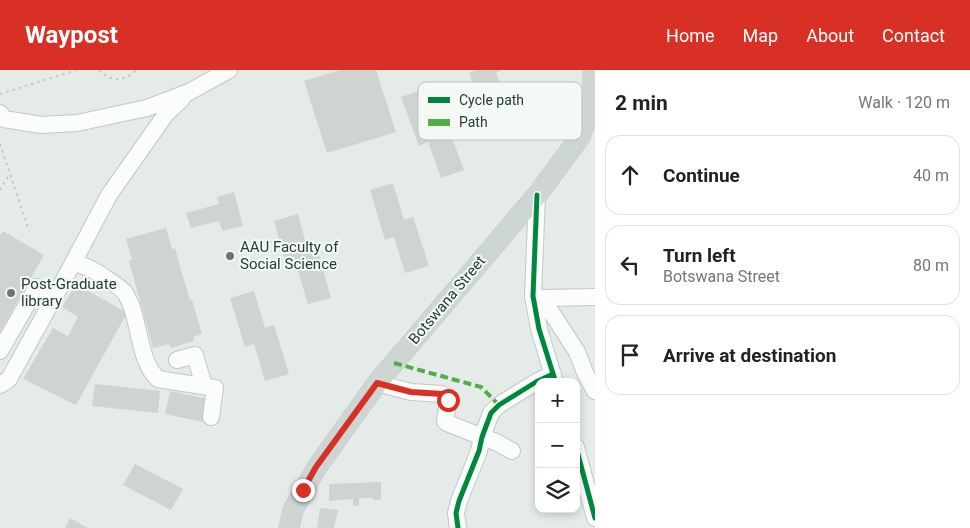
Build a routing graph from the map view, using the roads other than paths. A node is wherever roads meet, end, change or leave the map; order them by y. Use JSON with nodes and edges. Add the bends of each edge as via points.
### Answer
{"nodes":[{"id":1,"x":229,"y":70,"type":"edge"},
{"id":2,"x":593,"y":70,"type":"edge"},
{"id":3,"x":189,"y":92,"type":"junction"},
{"id":4,"x":594,"y":97,"type":"edge"},
{"id":5,"x":0,"y":113,"type":"edge"},
{"id":6,"x":582,"y":132,"type":"edge"},
{"id":7,"x":577,"y":140,"type":"edge"},
{"id":8,"x":537,"y":195,"type":"junction"},
{"id":9,"x":72,"y":263,"type":"junction"},
{"id":10,"x":54,"y":297,"type":"junction"},
{"id":11,"x":538,"y":297,"type":"junction"},
{"id":12,"x":595,"y":297,"type":"edge"},
{"id":13,"x":0,"y":351,"type":"edge"},
{"id":14,"x":577,"y":352,"type":"junction"},
{"id":15,"x":177,"y":360,"type":"dead end"},
{"id":16,"x":595,"y":360,"type":"edge"},
{"id":17,"x":554,"y":378,"type":"edge"},
{"id":18,"x":377,"y":383,"type":"junction"},
{"id":19,"x":204,"y":386,"type":"junction"},
{"id":20,"x":535,"y":387,"type":"edge"},
{"id":21,"x":0,"y":388,"type":"edge"},
{"id":22,"x":595,"y":391,"type":"edge"},
{"id":23,"x":212,"y":417,"type":"dead end"},
{"id":24,"x":482,"y":437,"type":"junction"},
{"id":25,"x":512,"y":451,"type":"dead end"},
{"id":26,"x":580,"y":462,"type":"edge"},
{"id":27,"x":595,"y":518,"type":"edge"},
{"id":28,"x":288,"y":528,"type":"edge"},
{"id":29,"x":458,"y":528,"type":"edge"}],
"edges":[{"from":1,"to":3,"type":"street"},
{"from":2,"to":4,"type":"main road","name":"Botswana Street"},
{"from":3,"to":5,"type":"street","via":[[147,108],[77,123],[40,125],[4,119]]},
{"from":3,"to":9,"type":"street","via":[[166,114],[109,195]]},
{"from":4,"to":6,"type":"main road","name":"Botswana Street"},
{"from":7,"to":8,"type":"main road","name":"Botswana Street"},
{"from":8,"to":11,"type":"street"},
{"from":8,"to":18,"type":"main road","name":"Botswana Street"},
{"from":9,"to":10,"type":"street"},
{"from":9,"to":19,"type":"street","via":[[100,274],[124,292],[136,319],[148,365],[158,379]]},
{"from":10,"to":13,"type":"street","via":[[36,287]]},
{"from":10,"to":21,"type":"street","via":[[9,379]]},
{"from":11,"to":12,"type":"street"},
{"from":11,"to":14,"type":"street"},
{"from":11,"to":17,"type":"street","via":[[539,329]]},
{"from":14,"to":16,"type":"street"},
{"from":14,"to":22,"type":"street"},
{"from":15,"to":19,"type":"street","via":[[195,355]]},
{"from":18,"to":24,"type":"street","via":[[411,392],[446,396],[447,423]]},
{"from":18,"to":28,"type":"main road","name":"Botswana Street","via":[[316,467],[293,510]]},
{"from":19,"to":23,"type":"street","via":[[215,388]]},
{"from":20,"to":24,"type":"street","via":[[499,405],[491,413]]},
{"from":24,"to":25,"type":"street"},
{"from":24,"to":29,"type":"street","via":[[459,500],[456,513]]},
{"from":26,"to":27,"type":"street"}]}
